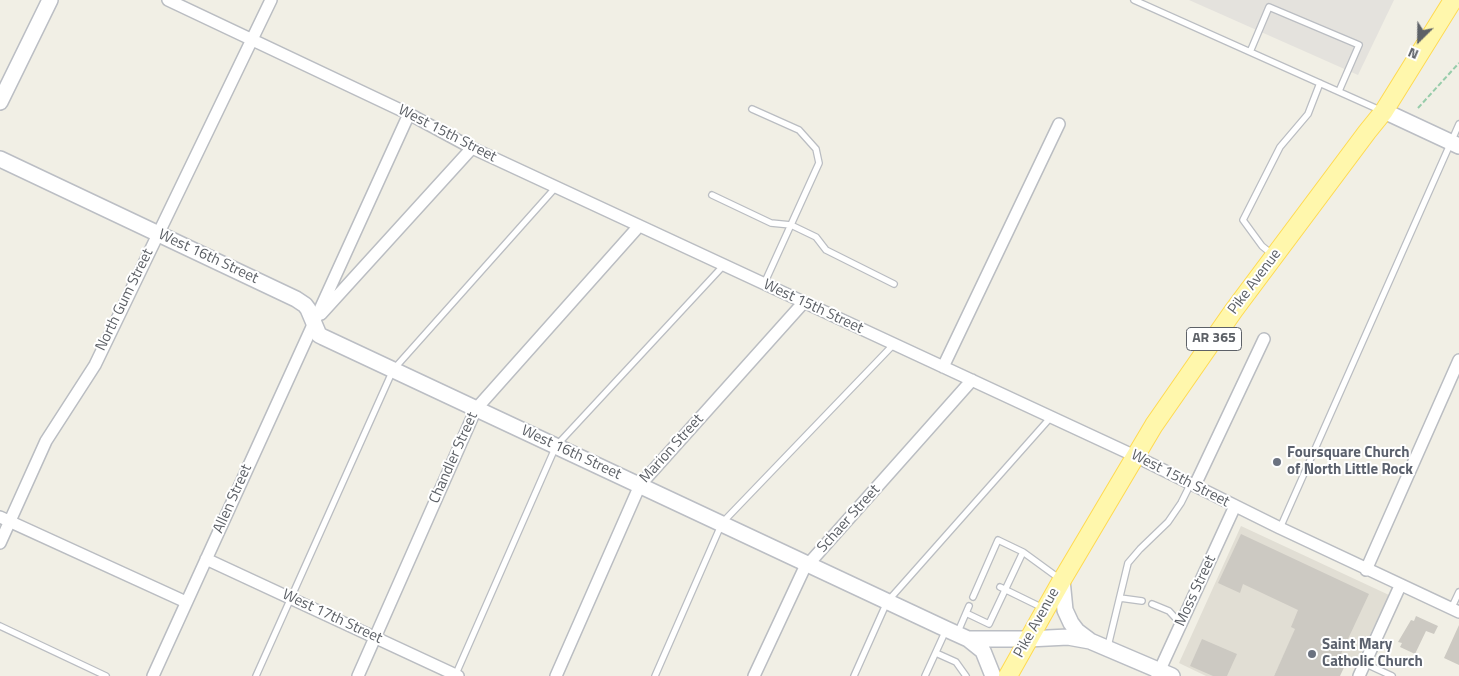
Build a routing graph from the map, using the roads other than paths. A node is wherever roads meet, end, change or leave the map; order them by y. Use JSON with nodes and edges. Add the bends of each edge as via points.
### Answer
{"nodes":[{"id":1,"x":50,"y":0,"type":"edge"},
{"id":2,"x":168,"y":0,"type":"edge"},
{"id":3,"x":271,"y":0,"type":"edge"},
{"id":4,"x":1134,"y":0,"type":"edge"},
{"id":5,"x":1453,"y":0,"type":"edge"},
{"id":6,"x":252,"y":39,"type":"junction"},
{"id":7,"x":1250,"y":52,"type":"junction"},
{"id":8,"x":1320,"y":83,"type":"junction"},
{"id":9,"x":1339,"y":91,"type":"junction"},
{"id":10,"x":0,"y":102,"type":"edge"},
{"id":11,"x":752,"y":109,"type":"dead end"},
{"id":12,"x":1384,"y":111,"type":"junction"},
{"id":13,"x":409,"y":114,"type":"junction"},
{"id":14,"x":1060,"y":124,"type":"dead end"},
{"id":15,"x":1459,"y":124,"type":"edge"},
{"id":16,"x":1455,"y":144,"type":"edge"},
{"id":17,"x":472,"y":148,"type":"junction"},
{"id":18,"x":0,"y":159,"type":"edge"},
{"id":19,"x":556,"y":187,"type":"junction"},
{"id":20,"x":712,"y":196,"type":"dead end"},
{"id":21,"x":791,"y":225,"type":"junction"},
{"id":22,"x":639,"y":226,"type":"junction"},
{"id":23,"x":158,"y":233,"type":"junction"},
{"id":24,"x":1274,"y":256,"type":"junction"},
{"id":25,"x":724,"y":265,"type":"junction"},
{"id":26,"x":764,"y":284,"type":"junction"},
{"id":27,"x":894,"y":284,"type":"dead end"},
{"id":28,"x":804,"y":302,"type":"junction"},
{"id":29,"x":313,"y":323,"type":"junction"},
{"id":30,"x":1264,"y":339,"type":"dead end"},
{"id":31,"x":894,"y":344,"type":"junction"},
{"id":32,"x":1459,"y":360,"type":"edge"},
{"id":33,"x":943,"y":367,"type":"junction"},
{"id":34,"x":393,"y":370,"type":"junction"},
{"id":35,"x":972,"y":380,"type":"junction"},
{"id":36,"x":476,"y":408,"type":"junction"},
{"id":37,"x":1051,"y":417,"type":"junction"},
{"id":38,"x":556,"y":446,"type":"junction"},
{"id":39,"x":1136,"y":456,"type":"junction"},
{"id":40,"x":1193,"y":484,"type":"junction"},
{"id":41,"x":640,"y":485,"type":"junction"},
{"id":42,"x":1235,"y":506,"type":"junction"},
{"id":43,"x":5,"y":519,"type":"edge"},
{"id":44,"x":722,"y":524,"type":"junction"},
{"id":45,"x":1280,"y":528,"type":"junction"},
{"id":46,"x":0,"y":543,"type":"edge"},
{"id":47,"x":1024,"y":552,"type":"junction"},
{"id":48,"x":206,"y":559,"type":"junction"},
{"id":49,"x":988,"y":562,"type":"junction"},
{"id":50,"x":808,"y":565,"type":"junction"},
{"id":51,"x":996,"y":566,"type":"dead end"},
{"id":52,"x":1366,"y":570,"type":"junction"},
{"id":53,"x":1006,"y":571,"type":"dead end"},
{"id":54,"x":1013,"y":575,"type":"junction"},
{"id":55,"x":982,"y":578,"type":"junction"},
{"id":56,"x":1062,"y":580,"type":"junction"},
{"id":57,"x":989,"y":581,"type":"dead end"},
{"id":58,"x":1400,"y":586,"type":"junction"},
{"id":59,"x":1003,"y":588,"type":"junction"},
{"id":60,"x":1459,"y":592,"type":"edge"},
{"id":61,"x":983,"y":596,"type":"dead end"},
{"id":62,"x":291,"y":598,"type":"junction"},
{"id":63,"x":1120,"y":598,"type":"junction"},
{"id":64,"x":1142,"y":601,"type":"dead end"},
{"id":65,"x":186,"y":602,"type":"junction"},
{"id":66,"x":887,"y":602,"type":"junction"},
{"id":67,"x":1152,"y":604,"type":"dead end"},
{"id":68,"x":969,"y":606,"type":"dead end"},
{"id":69,"x":1045,"y":609,"type":"junction"},
{"id":70,"x":1455,"y":610,"type":"edge"},
{"id":71,"x":966,"y":613,"type":"junction"},
{"id":72,"x":1181,"y":624,"type":"junction"},
{"id":73,"x":0,"y":626,"type":"edge"},
{"id":74,"x":957,"y":634,"type":"junction"},
{"id":75,"x":375,"y":638,"type":"junction"},
{"id":76,"x":1028,"y":639,"type":"junction"},
{"id":77,"x":1090,"y":641,"type":"junction"},
{"id":78,"x":1107,"y":648,"type":"junction"},
{"id":79,"x":936,"y":653,"type":"junction"},
{"id":80,"x":1364,"y":664,"type":"junction"},
{"id":81,"x":1163,"y":674,"type":"edge"},
{"id":82,"x":928,"y":675,"type":"edge"},
{"id":83,"x":106,"y":676,"type":"edge"},
{"id":84,"x":153,"y":676,"type":"edge"},
{"id":85,"x":256,"y":676,"type":"edge"},
{"id":86,"x":358,"y":676,"type":"edge"},
{"id":87,"x":456,"y":676,"type":"edge"},
{"id":88,"x":556,"y":676,"type":"edge"},
{"id":89,"x":655,"y":676,"type":"edge"},
{"id":90,"x":754,"y":676,"type":"edge"},
{"id":91,"x":854,"y":676,"type":"edge"},
{"id":92,"x":966,"y":676,"type":"edge"},
{"id":93,"x":992,"y":676,"type":"edge"},
{"id":94,"x":1008,"y":676,"type":"edge"},
{"id":95,"x":1359,"y":676,"type":"edge"},
{"id":96,"x":1392,"y":676,"type":"edge"}],
"edges":[{"from":1,"to":10,"type":"street"},
{"from":2,"to":6,"type":"street","name":"West 15th Street"},
{"from":3,"to":6,"type":"street","name":"North Gum Street"},
{"from":4,"to":7,"type":"lane"},
{"from":5,"to":12,"type":"main road","name":"Pike Avenue","number":"AR 365"},
{"from":6,"to":13,"type":"street","name":"West 15th Street"},
{"from":6,"to":23,"type":"street","name":"North Gum Street"},
{"from":7,"to":8,"type":"lane"},
{"from":7,"to":9,"type":"lane","via":[[1269,7],[1359,45]]},
{"from":8,"to":9,"type":"lane"},
{"from":8,"to":24,"type":"lane","via":[[1308,114],[1280,147],[1243,220],[1262,246]]},
{"from":9,"to":12,"type":"lane"},
{"from":11,"to":21,"type":"lane","via":[[799,130],[816,149],[819,163]]},
{"from":12,"to":16,"type":"street"},
{"from":12,"to":24,"type":"main road","name":"Pike Avenue","number":"AR 365"},
{"from":13,"to":17,"type":"street","name":"West 15th Street"},
{"from":13,"to":29,"type":"street","name":"Allen Street"},
{"from":14,"to":33,"type":"street"},
{"from":15,"to":16,"type":"lane"},
{"from":16,"to":45,"type":"lane"},
{"from":17,"to":19,"type":"street","name":"West 15th Street"},
{"from":17,"to":29,"type":"street","name":"Allen Street"},
{"from":18,"to":23,"type":"street","name":"West 16th Street"},
{"from":19,"to":22,"type":"street","name":"West 15th Street"},
{"from":19,"to":34,"type":"lane"},
{"from":20,"to":21,"type":"lane","via":[[771,223]]},
{"from":21,"to":26,"type":"lane"},
{"from":21,"to":27,"type":"lane","via":[[816,237],[826,250]]},
{"from":22,"to":25,"type":"street","name":"West 15th Street"},
{"from":22,"to":36,"type":"street","name":"Chandler Street"},
{"from":23,"to":29,"type":"street","name":"West 16th Street","via":[[296,298],[305,305]]},
{"from":23,"to":43,"type":"street","name":"North Gum Street","via":[[95,365],[46,441]]},
{"from":24,"to":39,"type":"main road","name":"Pike Avenue","number":"AR 365","via":[[1154,425]]},
{"from":25,"to":26,"type":"street","name":"West 15th Street"},
{"from":25,"to":38,"type":"lane"},
{"from":26,"to":28,"type":"street","name":"West 15th Street"},
{"from":28,"to":31,"type":"street","name":"West 15th Street"},
{"from":28,"to":41,"type":"street","name":"Marion Street"},
{"from":29,"to":34,"type":"street","name":"West 16th Street","via":[[322,337]]},
{"from":29,"to":48,"type":"street","name":"Allen Street"},
{"from":30,"to":40,"type":"street"},
{"from":31,"to":33,"type":"street","name":"West 15th Street"},
{"from":31,"to":44,"type":"lane"},
{"from":32,"to":52,"type":"street"},
{"from":33,"to":35,"type":"street","name":"West 15th Street"},
{"from":34,"to":36,"type":"street","name":"West 16th Street"},
{"from":34,"to":62,"type":"lane"},
{"from":35,"to":37,"type":"street","name":"West 15th Street"},
{"from":35,"to":50,"type":"street","name":"Schaer Street"},
{"from":36,"to":38,"type":"street","name":"West 16th Street"},
{"from":36,"to":75,"type":"street","name":"Chandler Street"},
{"from":37,"to":39,"type":"street","name":"West 15th Street"},
{"from":37,"to":66,"type":"lane"},
{"from":38,"to":41,"type":"street","name":"West 16th Street"},
{"from":38,"to":87,"type":"lane"},
{"from":39,"to":40,"type":"street","name":"West 15th Street"},
{"from":39,"to":56,"type":"main road","name":"Pike Avenue","number":"AR 365"},
{"from":40,"to":42,"type":"street","name":"West 15th Street"},
{"from":40,"to":63,"type":"lane","via":[[1168,522],[1128,563]]},
{"from":41,"to":44,"type":"street","name":"West 16th Street"},
{"from":41,"to":88,"type":"street","name":"Marion Street"},
{"from":42,"to":45,"type":"street","name":"West 15th Street"},
{"from":42,"to":72,"type":"street","name":"Moss Street"},
{"from":43,"to":46,"type":"street","name":"North Gum Street"},
{"from":43,"to":65,"type":"street"},
{"from":44,"to":50,"type":"street","name":"West 16th Street"},
{"from":44,"to":89,"type":"lane"},
{"from":45,"to":52,"type":"street","name":"West 15th Street"},
{"from":47,"to":49,"type":"lane","via":[[998,540]]},
{"from":47,"to":54,"type":"lane"},
{"from":47,"to":56,"type":"lane"},
{"from":48,"to":62,"type":"street","name":"West 17th Street"},
{"from":48,"to":65,"type":"street","name":"Allen Street"},
{"from":49,"to":51,"type":"lane"},
{"from":49,"to":55,"type":"lane"},
{"from":50,"to":66,"type":"street","name":"West 16th Street"},
{"from":50,"to":90,"type":"street","name":"Schaer Street"},
{"from":52,"to":58,"type":"street","name":"West 15th Street"},
{"from":53,"to":54,"type":"lane"},
{"from":54,"to":59,"type":"lane"},
{"from":55,"to":57,"type":"lane"},
{"from":55,"to":61,"type":"lane","via":[[974,594]]},
{"from":56,"to":69,"type":"main road","name":"Pike Avenue","number":"AR 365"},
{"from":56,"to":77,"type":"street","via":[[1065,610],[1077,631]]},
{"from":58,"to":70,"type":"street","name":"West 15th Street"},
{"from":58,"to":80,"type":"street"},
{"from":59,"to":69,"type":"lane"},
{"from":59,"to":71,"type":"lane","via":[[989,624]]},
{"from":60,"to":70,"type":"lane"},
{"from":62,"to":75,"type":"street","name":"West 17th Street"},
{"from":62,"to":85,"type":"lane"},
{"from":63,"to":64,"type":"lane"},
{"from":63,"to":78,"type":"lane"},
{"from":65,"to":84,"type":"street","name":"Allen Street"},
{"from":66,"to":74,"type":"street","name":"West 16th Street"},
{"from":66,"to":91,"type":"lane"},
{"from":67,"to":72,"type":"lane","via":[[1169,611]]},
{"from":68,"to":71,"type":"lane"},
{"from":69,"to":76,"type":"main road","name":"Pike Avenue","number":"AR 365"},
{"from":71,"to":74,"type":"lane"},
{"from":72,"to":81,"type":"street","name":"Moss Street"},
{"from":73,"to":83,"type":"lane"},
{"from":74,"to":76,"type":"street","name":"West 16th Street"},
{"from":74,"to":79,"type":"lane"},
{"from":74,"to":93,"type":"street","via":[[983,651]]},
{"from":75,"to":86,"type":"street","name":"Chandler Street"},
{"from":75,"to":87,"type":"street","name":"West 17th Street"},
{"from":76,"to":77,"type":"street","name":"West 16th Street","via":[[1068,637]]},
{"from":76,"to":94,"type":"main road","name":"Pike Avenue","number":"AR 365"},
{"from":77,"to":78,"type":"street","name":"West 16th Street"},
{"from":78,"to":81,"type":"street","name":"West 16th Street"},
{"from":79,"to":82,"type":"lane"},
{"from":79,"to":92,"type":"lane","via":[[956,662]]},
{"from":80,"to":95,"type":"street"},
{"from":80,"to":96,"type":"lane"}]}
